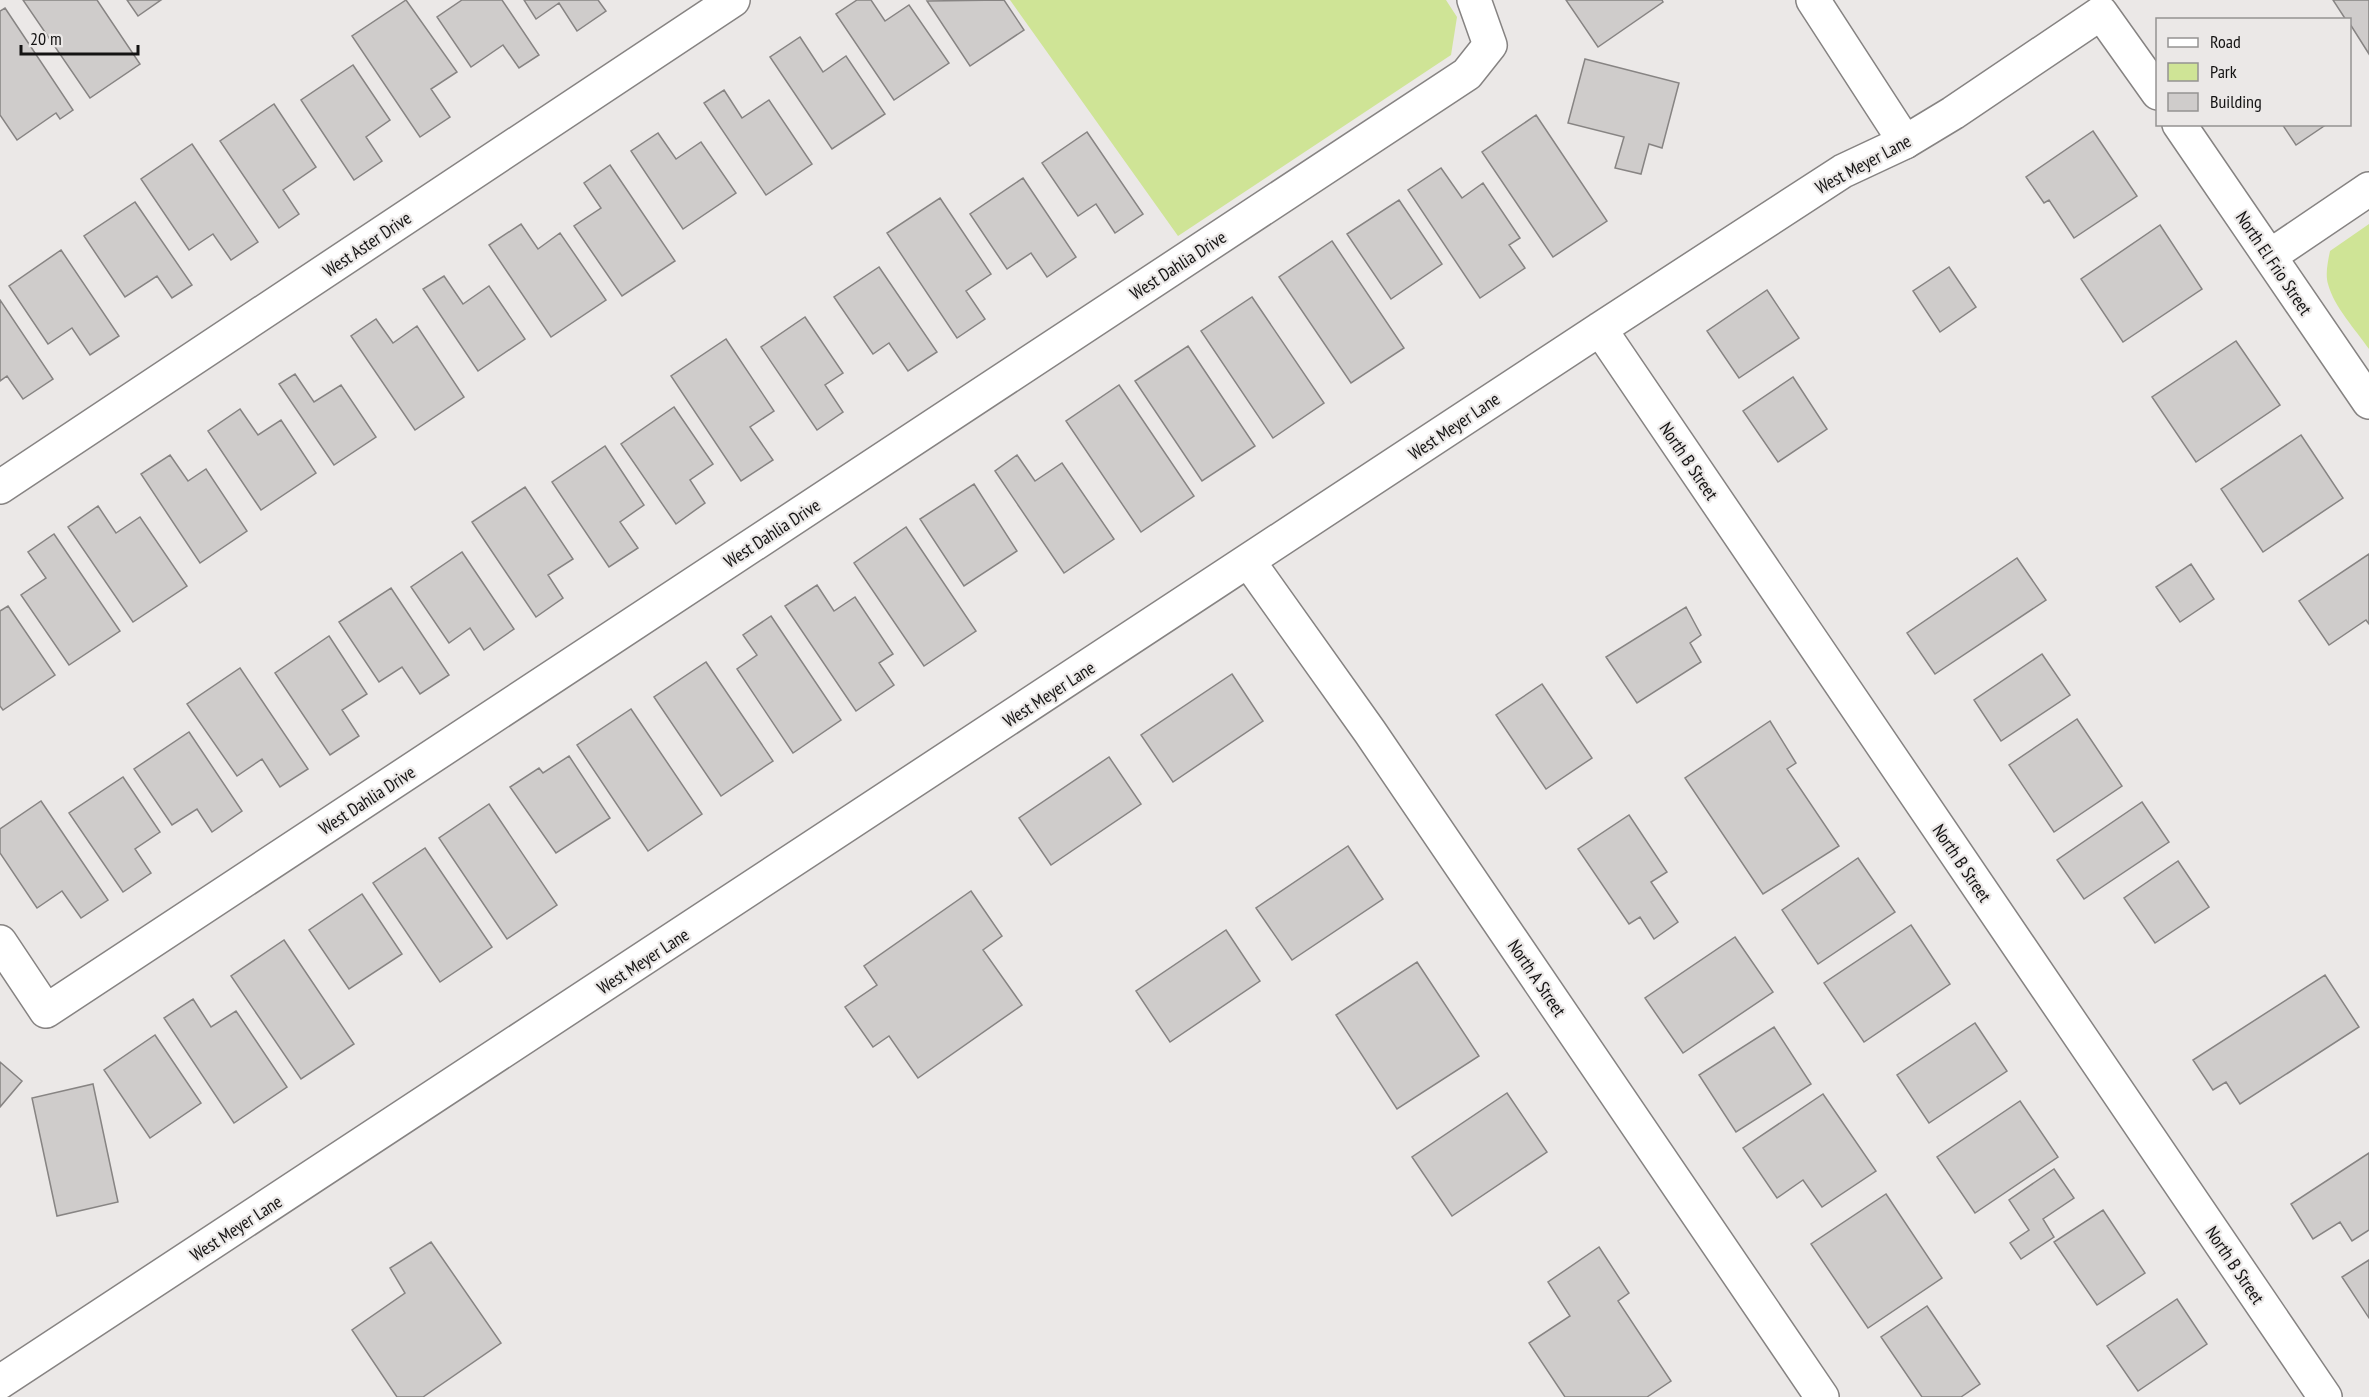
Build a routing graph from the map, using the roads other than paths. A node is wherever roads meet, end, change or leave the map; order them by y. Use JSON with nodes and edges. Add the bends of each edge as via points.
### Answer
{"nodes":[{"id":1,"x":733,"y":0,"type":"edge"},
{"id":2,"x":1474,"y":0,"type":"edge"},
{"id":3,"x":1813,"y":0,"type":"edge"},
{"id":4,"x":2156,"y":92,"type":"edge"},
{"id":5,"x":2180,"y":126,"type":"edge"},
{"id":6,"x":1905,"y":142,"type":"junction"},
{"id":7,"x":2369,"y":189,"type":"edge"},
{"id":8,"x":2270,"y":256,"type":"junction"},
{"id":9,"x":1600,"y":329,"type":"junction"},
{"id":10,"x":2369,"y":402,"type":"edge"},
{"id":11,"x":0,"y":487,"type":"edge"},
{"id":12,"x":1249,"y":562,"type":"junction"},
{"id":13,"x":0,"y":942,"type":"edge"},
{"id":14,"x":0,"y":1382,"type":"edge"},
{"id":15,"x":1822,"y":1397,"type":"edge"},
{"id":16,"x":2325,"y":1397,"type":"edge"}],
"edges":[{"from":1,"to":11,"type":"street","name":"West Aster Drive"},
{"from":2,"to":13,"type":"street","name":"West Dahlia Drive","via":[[1490,45],[1467,74],[46,1011]]},
{"from":3,"to":6,"type":"street"},
{"from":4,"to":6,"type":"street","name":"West Meyer Lane","via":[[2102,13]]},
{"from":5,"to":8,"type":"street","name":"North El Frio Street"},
{"from":6,"to":9,"type":"street","name":"West Meyer Lane","via":[[1843,171]]},
{"from":7,"to":8,"type":"street"},
{"from":8,"to":10,"type":"street","name":"North El Frio Street"},
{"from":9,"to":12,"type":"street","name":"West Meyer Lane"},
{"from":9,"to":16,"type":"street","name":"North B Street"},
{"from":12,"to":14,"type":"street","name":"West Meyer Lane"},
{"from":12,"to":15,"type":"street","name":"North A Street","via":[[1370,732]]}]}
